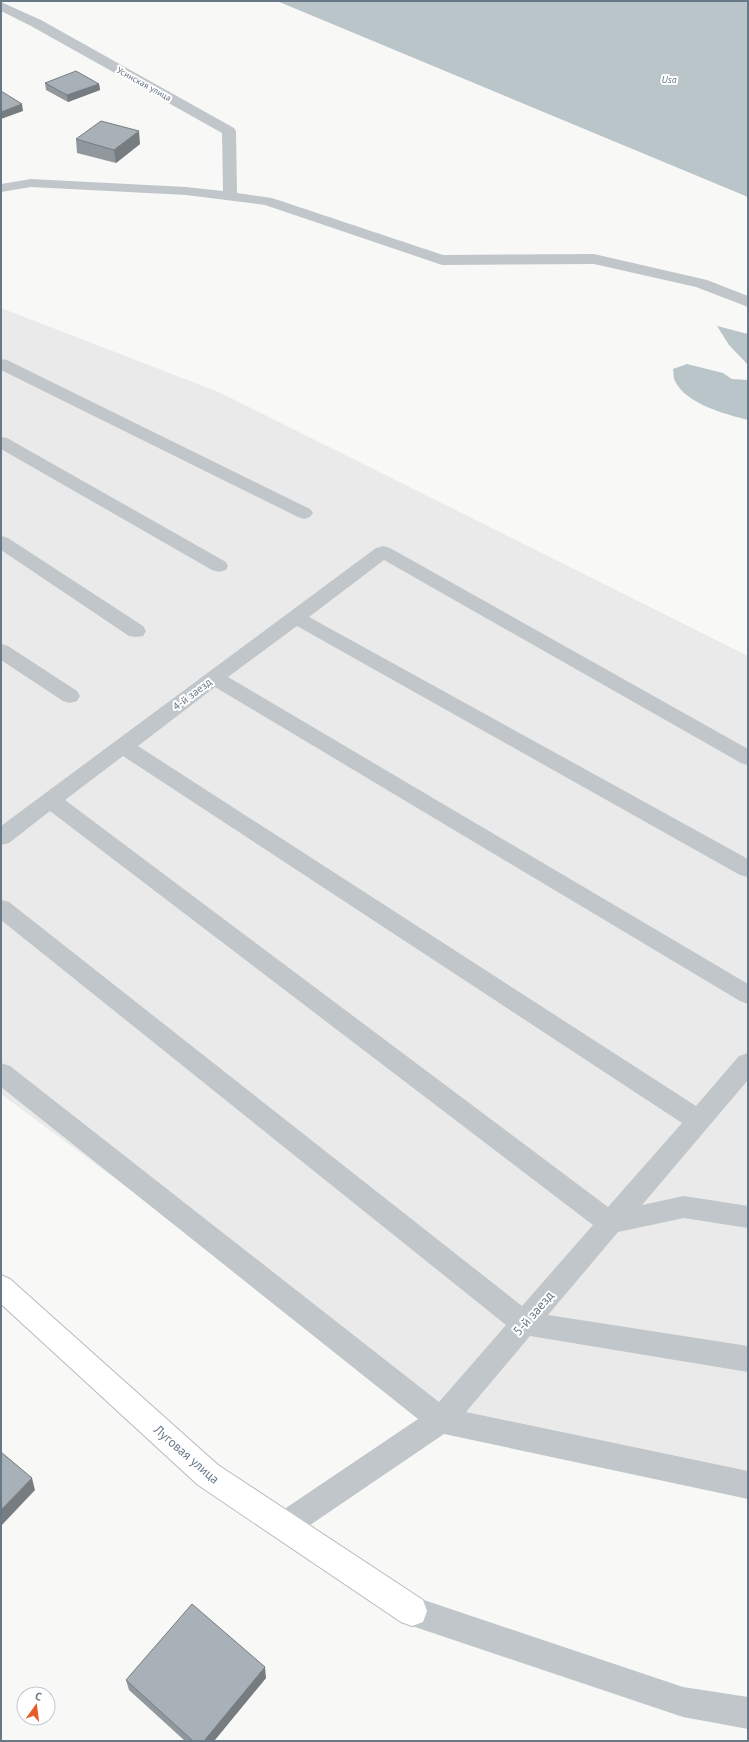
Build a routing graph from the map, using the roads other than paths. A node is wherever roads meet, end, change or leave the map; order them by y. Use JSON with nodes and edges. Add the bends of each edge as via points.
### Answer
{"nodes":[{"id":1,"x":1,"y":6,"type":"edge"},
{"id":2,"x":1,"y":188,"type":"edge"},
{"id":3,"x":230,"y":196,"type":"junction"},
{"id":4,"x":748,"y":302,"type":"edge"},
{"id":5,"x":1,"y":364,"type":"edge"},
{"id":6,"x":1,"y":442,"type":"edge"},
{"id":7,"x":304,"y":513,"type":"dead end"},
{"id":8,"x":1,"y":542,"type":"edge"},
{"id":9,"x":219,"y":566,"type":"dead end"},
{"id":10,"x":295,"y":617,"type":"junction"},
{"id":11,"x":136,"y":631,"type":"dead end"},
{"id":12,"x":1,"y":651,"type":"edge"},
{"id":13,"x":214,"y":678,"type":"junction"},
{"id":14,"x":70,"y":696,"type":"dead end"},
{"id":15,"x":123,"y":746,"type":"junction"},
{"id":16,"x":748,"y":758,"type":"edge"},
{"id":17,"x":50,"y":800,"type":"junction"},
{"id":18,"x":1,"y":837,"type":"edge"},
{"id":19,"x":748,"y":869,"type":"edge"},
{"id":20,"x":1,"y":908,"type":"edge"},
{"id":21,"x":748,"y":995,"type":"edge"},
{"id":22,"x":745,"y":1072,"type":"edge"},
{"id":23,"x":1,"y":1073,"type":"edge"},
{"id":24,"x":699,"y":1120,"type":"junction"},
{"id":25,"x":748,"y":1217,"type":"edge"},
{"id":26,"x":610,"y":1223,"type":"junction"},
{"id":27,"x":1,"y":1287,"type":"edge"},
{"id":28,"x":524,"y":1324,"type":"junction"},
{"id":29,"x":748,"y":1359,"type":"edge"},
{"id":30,"x":441,"y":1420,"type":"junction"},
{"id":31,"x":748,"y":1486,"type":"edge"},
{"id":32,"x":284,"y":1526,"type":"junction"},
{"id":33,"x":412,"y":1611,"type":"joint"},
{"id":34,"x":748,"y":1712,"type":"edge"}],
"edges":[{"from":1,"to":3,"type":"street","name":"Усинская улица","via":[[229,131]]},
{"from":2,"to":3,"type":"street","via":[[31,183],[186,191]]},
{"from":3,"to":4,"type":"street","via":[[268,201],[442,260],[594,259],[701,283]]},
{"from":5,"to":7,"type":"street"},
{"from":6,"to":9,"type":"street"},
{"from":8,"to":11,"type":"street"},
{"from":10,"to":13,"type":"street","name":"4-й заезд"},
{"from":10,"to":16,"type":"street","name":"4-й заезд","via":[[382,552]]},
{"from":10,"to":19,"type":"street"},
{"from":12,"to":14,"type":"street"},
{"from":13,"to":15,"type":"street","name":"4-й заезд"},
{"from":13,"to":21,"type":"street"},
{"from":15,"to":17,"type":"street","name":"4-й заезд"},
{"from":15,"to":24,"type":"street"},
{"from":17,"to":18,"type":"street","name":"4-й заезд"},
{"from":17,"to":26,"type":"street"},
{"from":20,"to":28,"type":"street"},
{"from":22,"to":24,"type":"street","name":"5-й заезд"},
{"from":23,"to":30,"type":"street"},
{"from":24,"to":26,"type":"street","name":"5-й заезд"},
{"from":25,"to":26,"type":"street","via":[[684,1207]]},
{"from":26,"to":28,"type":"street","name":"5-й заезд"},
{"from":27,"to":32,"type":"main road","name":"Луговая улица","via":[[208,1475]]},
{"from":28,"to":29,"type":"street"},
{"from":28,"to":30,"type":"street","name":"5-й заезд"},
{"from":30,"to":31,"type":"street"},
{"from":30,"to":32,"type":"street","name":"5-й заезд"},
{"from":32,"to":33,"type":"main road","name":"Луговая улица"},
{"from":33,"to":34,"type":"street","via":[[683,1702]]}]}
